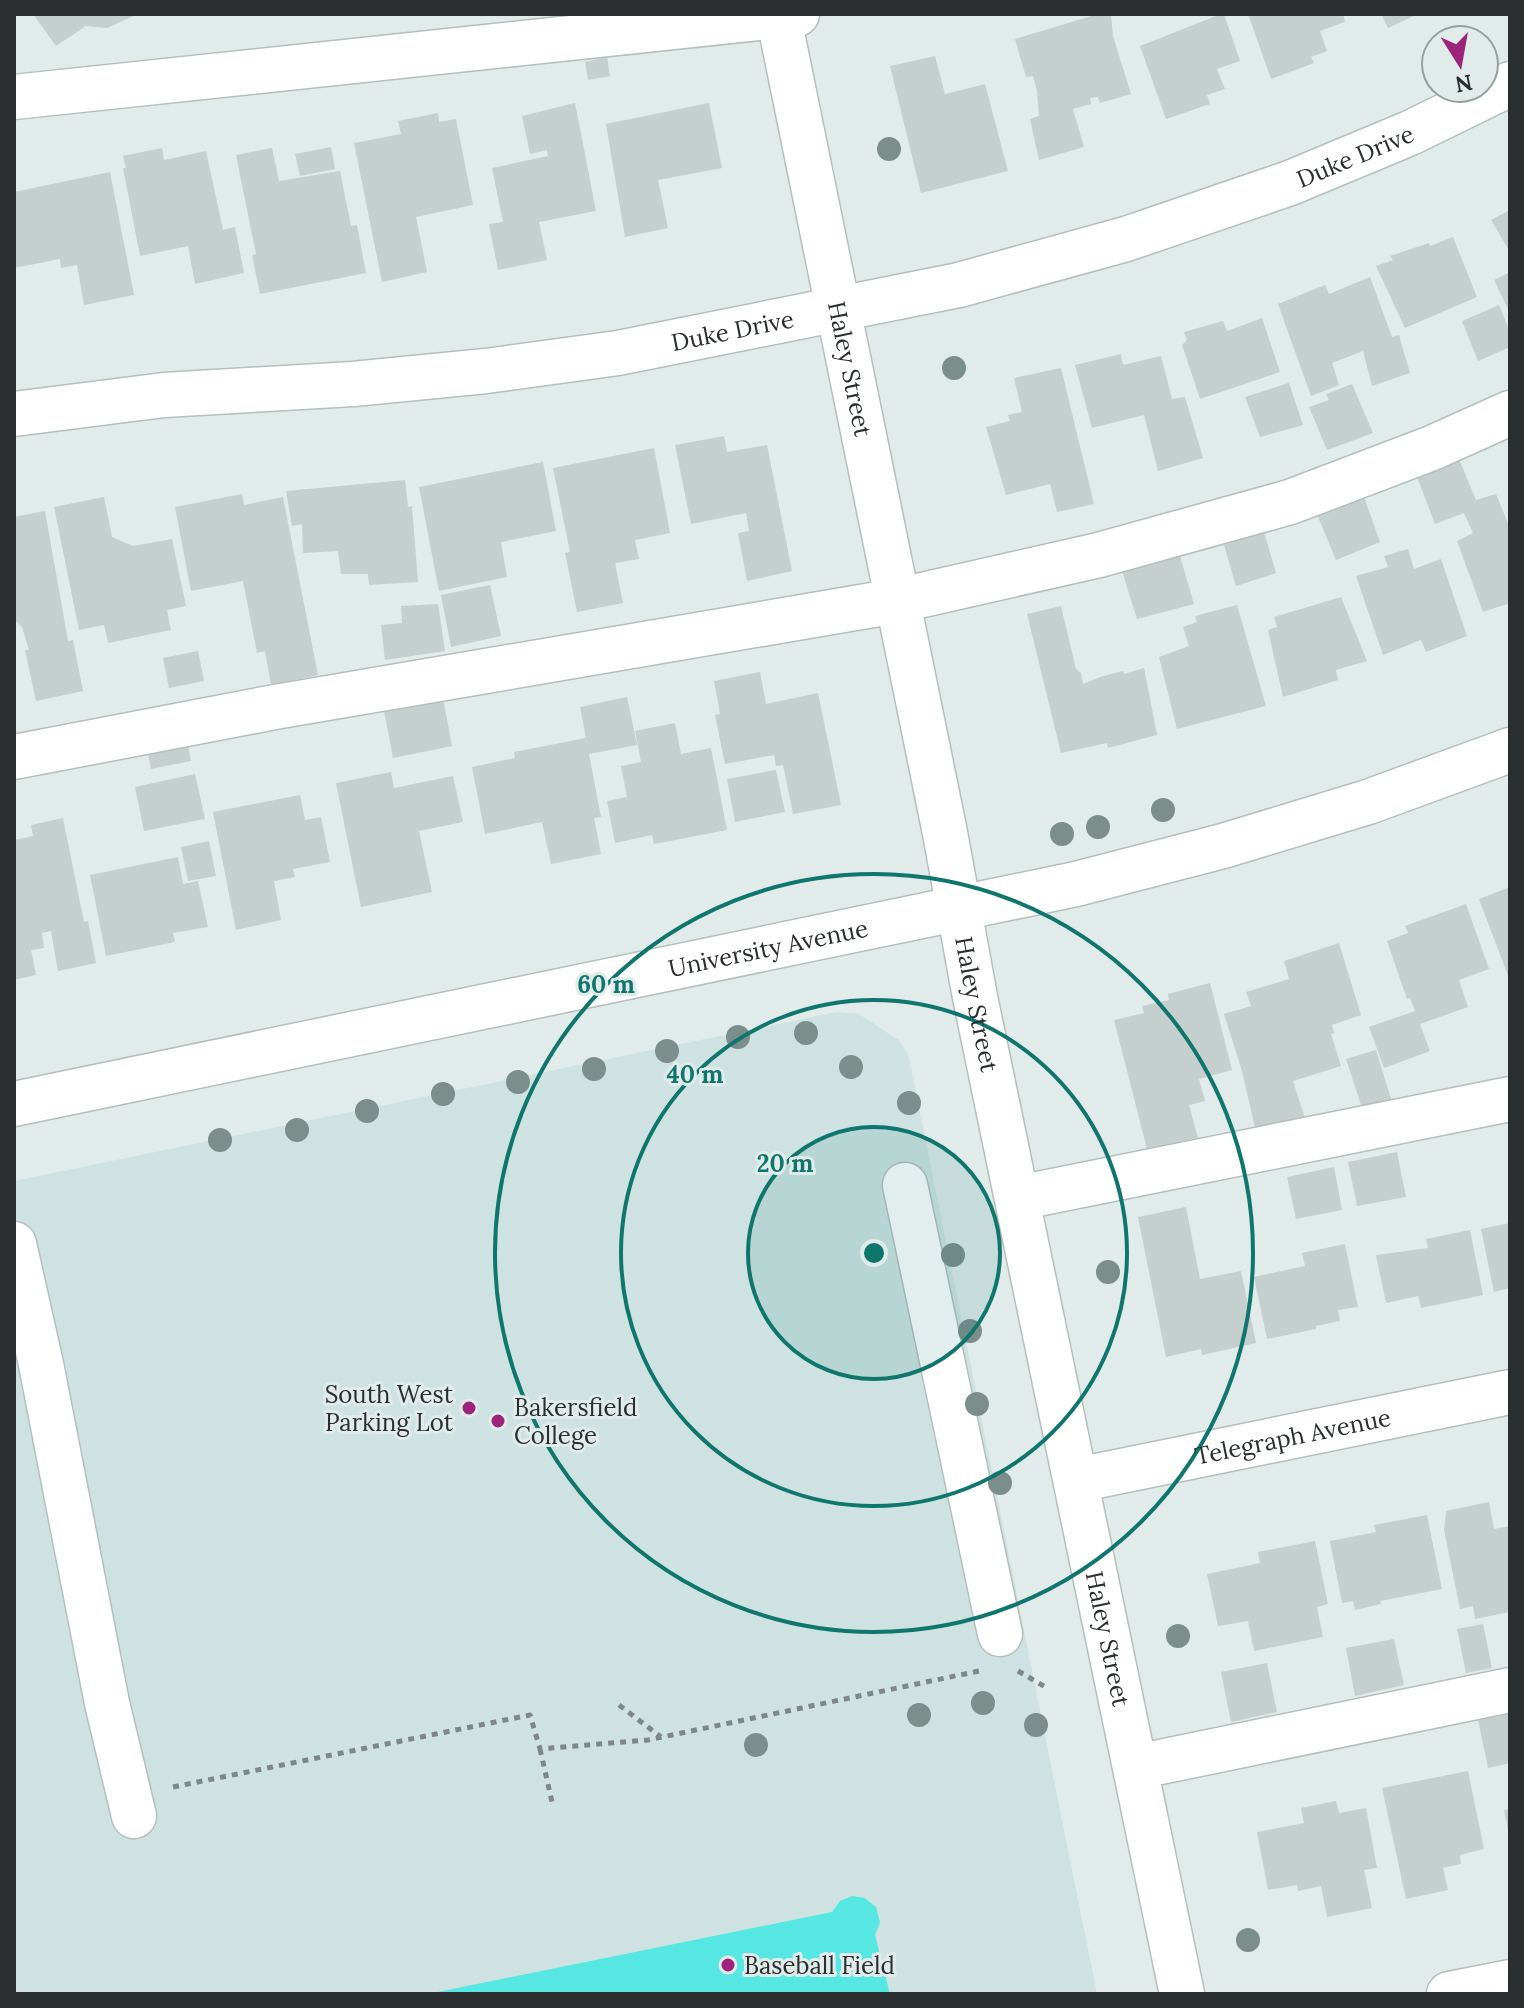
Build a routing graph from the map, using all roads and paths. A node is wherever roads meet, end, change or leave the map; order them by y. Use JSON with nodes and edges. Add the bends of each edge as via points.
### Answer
{"nodes":[{"id":1,"x":784,"y":15,"type":"edge"},
{"id":2,"x":480,"y":31,"type":"edge"},
{"id":3,"x":1510,"y":84,"type":"edge"},
{"id":4,"x":14,"y":97,"type":"edge"},
{"id":5,"x":838,"y":309,"type":"junction"},
{"id":6,"x":1510,"y":413,"type":"edge"},
{"id":7,"x":14,"y":414,"type":"edge"},
{"id":8,"x":896,"y":601,"type":"junction"},
{"id":9,"x":1510,"y":750,"type":"edge"},
{"id":10,"x":14,"y":757,"type":"edge"},
{"id":11,"x":957,"y":909,"type":"junction"},
{"id":12,"x":1510,"y":1099,"type":"edge"},
{"id":13,"x":14,"y":1104,"type":"edge"},
{"id":14,"x":905,"y":1185,"type":"dead end"},
{"id":15,"x":1018,"y":1198,"type":"junction"},
{"id":16,"x":14,"y":1244,"type":"edge"},
{"id":17,"x":1510,"y":1392,"type":"edge"},
{"id":18,"x":1077,"y":1480,"type":"junction"},
{"id":19,"x":1000,"y":1656,"type":"junction"},
{"id":20,"x":1049,"y":1689,"type":"dead end"},
{"id":21,"x":1510,"y":1690,"type":"edge"},
{"id":22,"x":619,"y":1705,"type":"dead end"},
{"id":23,"x":662,"y":1738,"type":"junction"},
{"id":24,"x":540,"y":1749,"type":"junction"},
{"id":25,"x":1136,"y":1767,"type":"junction"},
{"id":26,"x":552,"y":1802,"type":"dead end"},
{"id":27,"x":132,"y":1806,"type":"joint"},
{"id":28,"x":1510,"y":1982,"type":"edge"},
{"id":29,"x":1182,"y":1994,"type":"edge"},
{"id":30,"x":1449,"y":1994,"type":"edge"}],
"edges":[{"from":1,"to":2,"type":"street"},
{"from":1,"to":5,"type":"street","name":"Haley Street"},
{"from":2,"to":4,"type":"street"},
{"from":3,"to":5,"type":"street","name":"Duke Drive","via":[[1290,183],[1126,239],[959,285]]},
{"from":5,"to":7,"type":"street","name":"Duke Drive","via":[[618,353],[486,371],[164,395]]},
{"from":5,"to":8,"type":"street","name":"Haley Street"},
{"from":6,"to":8,"type":"street","via":[[1290,502],[1099,555]]},
{"from":8,"to":10,"type":"street"},
{"from":8,"to":11,"type":"street","name":"Haley Street"},
{"from":9,"to":11,"type":"street","name":"University Avenue","via":[[1368,802],[1223,846]]},
{"from":11,"to":13,"type":"street","name":"University Avenue"},
{"from":11,"to":15,"type":"street","name":"Haley Street"},
{"from":12,"to":15,"type":"street"},
{"from":14,"to":19,"type":"street"},
{"from":15,"to":18,"type":"street","name":"Haley Street"},
{"from":16,"to":27,"type":"street"},
{"from":17,"to":18,"type":"street","name":"Telegraph Avenue"},
{"from":18,"to":25,"type":"street","name":"Haley Street"},
{"from":19,"to":20,"type":"path"},
{"from":19,"to":23,"type":"path"},
{"from":21,"to":25,"type":"street"},
{"from":22,"to":23,"type":"path"},
{"from":23,"to":24,"type":"path"},
{"from":24,"to":26,"type":"path"},
{"from":24,"to":27,"type":"path","via":[[530,1715]]},
{"from":25,"to":29,"type":"street","name":"Haley Street"},
{"from":28,"to":30,"type":"street"}]}
